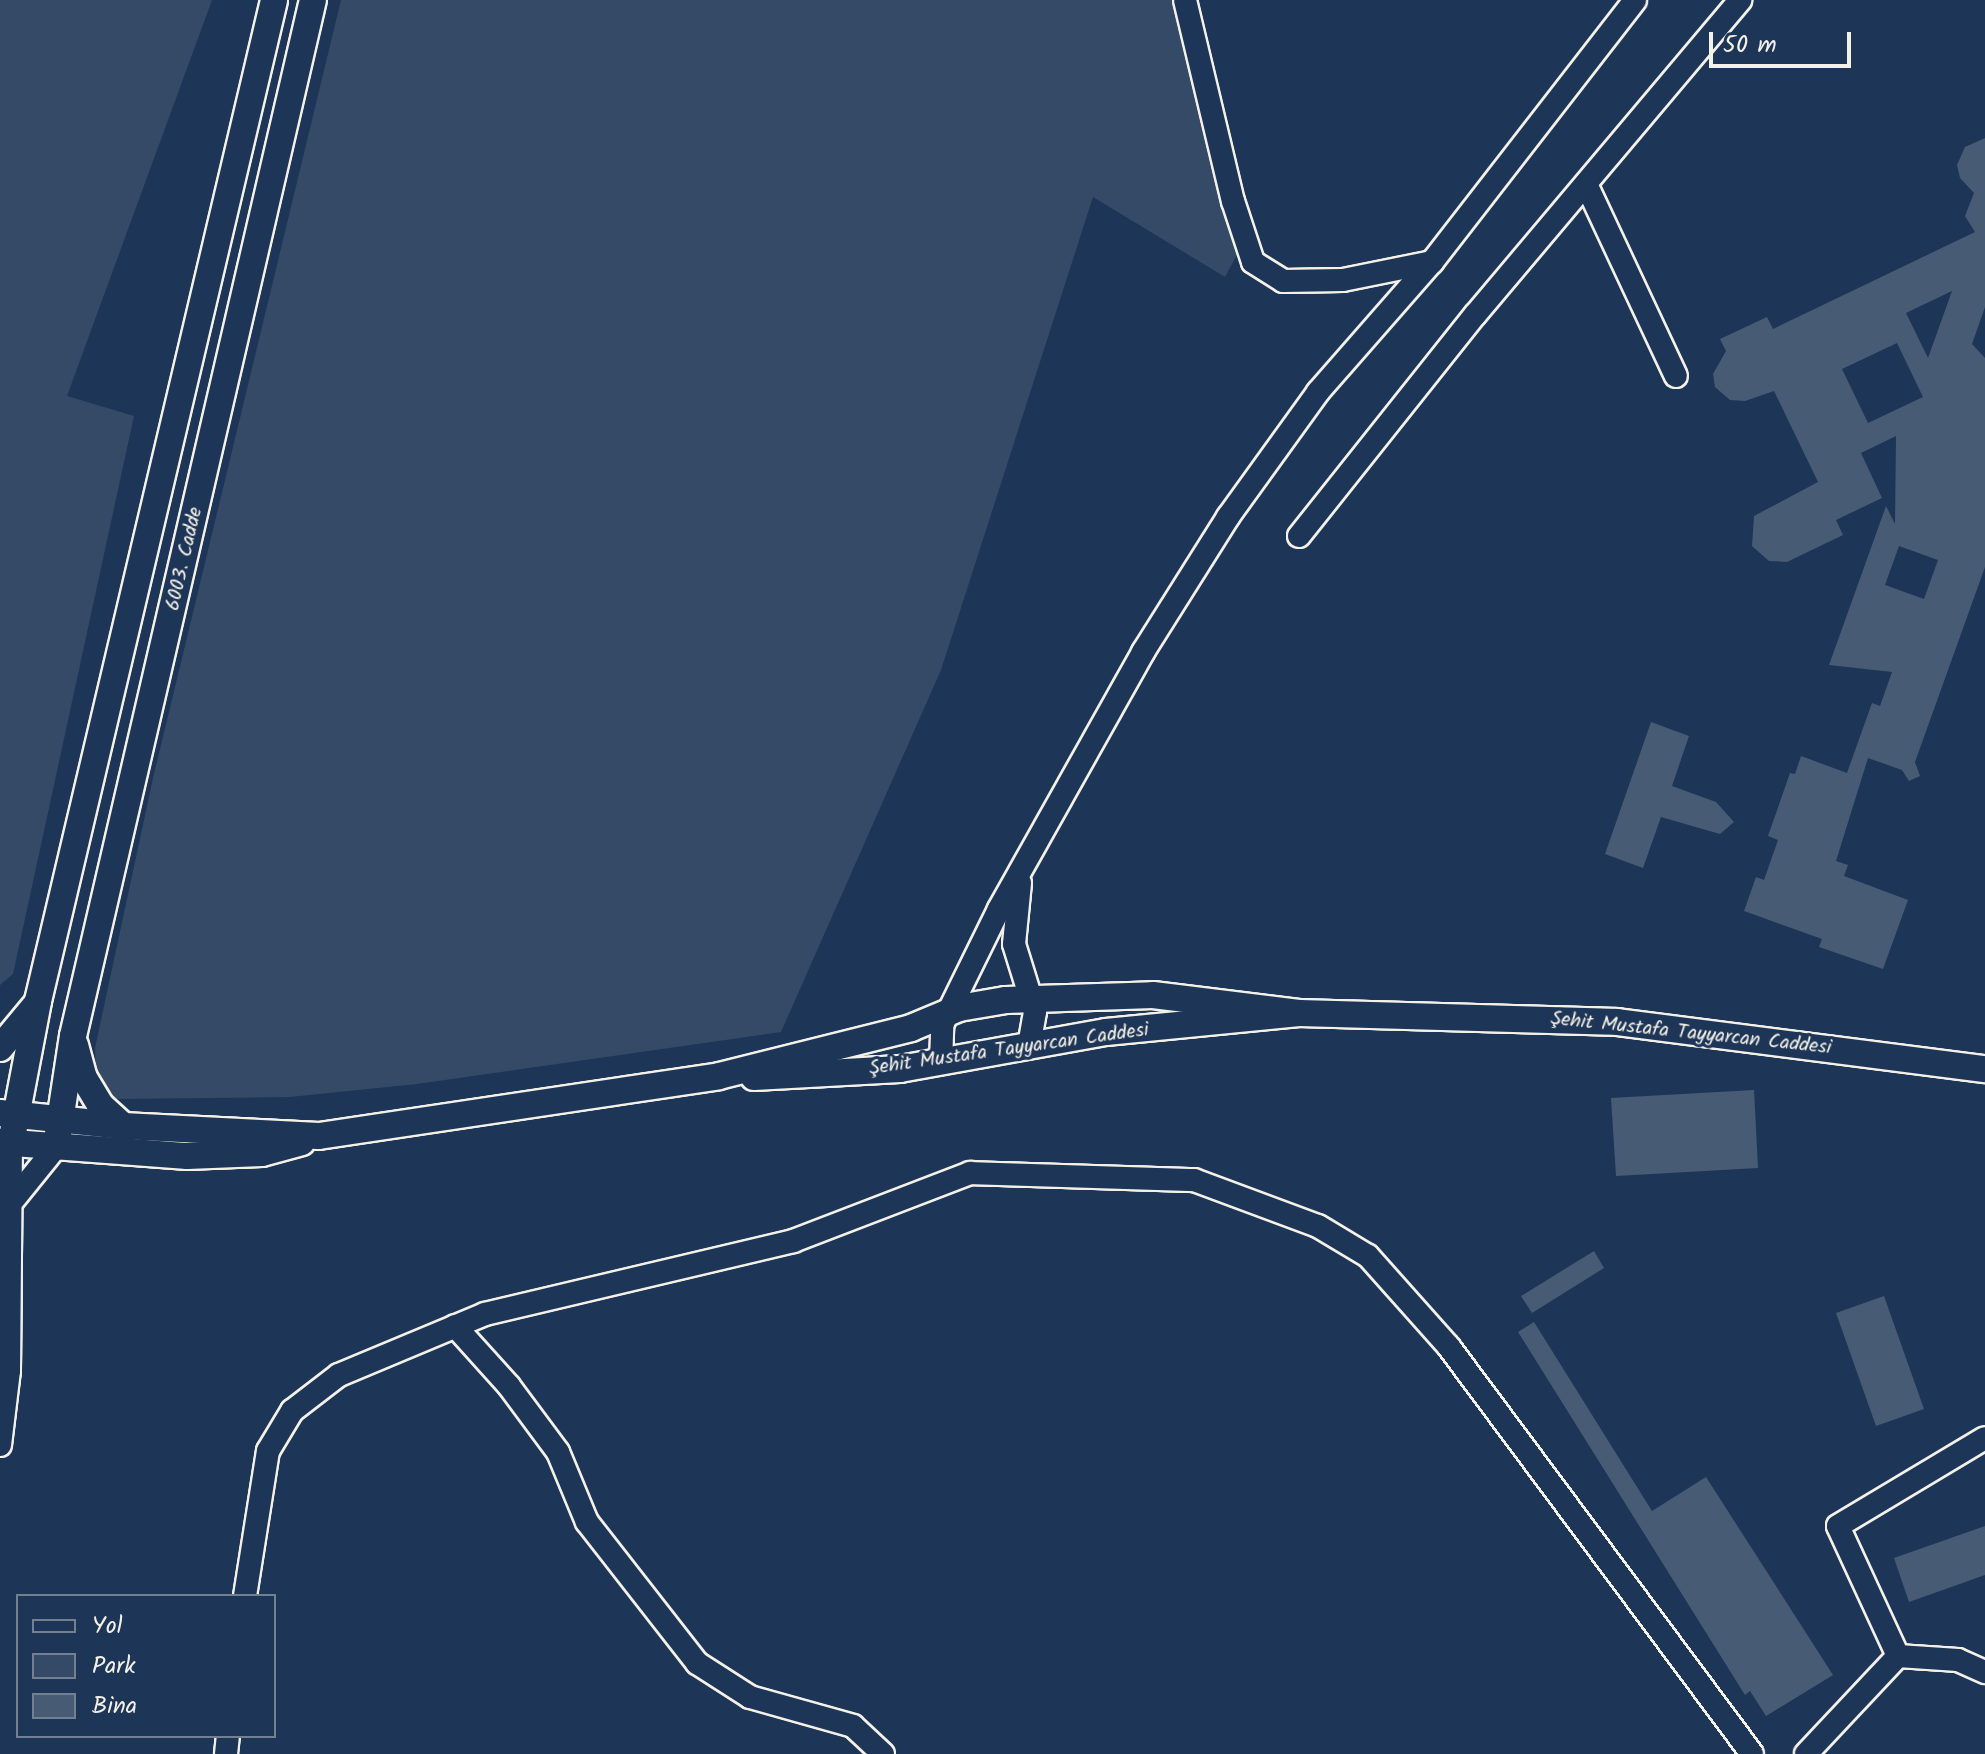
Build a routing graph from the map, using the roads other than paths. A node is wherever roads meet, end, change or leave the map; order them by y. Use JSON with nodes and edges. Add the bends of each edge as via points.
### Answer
{"nodes":[{"id":1,"x":274,"y":0,"type":"edge"},
{"id":2,"x":313,"y":0,"type":"edge"},
{"id":3,"x":1185,"y":0,"type":"edge"},
{"id":4,"x":1635,"y":0,"type":"edge"},
{"id":5,"x":1740,"y":0,"type":"edge"},
{"id":6,"x":1586,"y":184,"type":"junction"},
{"id":7,"x":1432,"y":262,"type":"junction"},
{"id":8,"x":1676,"y":376,"type":"dead end"},
{"id":9,"x":1299,"y":536,"type":"dead end"},
{"id":10,"x":1022,"y":870,"type":"junction"},
{"id":11,"x":1032,"y":997,"type":"junction"},
{"id":12,"x":38,"y":1001,"type":"junction"},
{"id":13,"x":948,"y":1011,"type":"junction"},
{"id":14,"x":1299,"y":1013,"type":"junction"},
{"id":15,"x":73,"y":1036,"type":"junction"},
{"id":16,"x":1029,"y":1047,"type":"junction"},
{"id":17,"x":0,"y":1048,"type":"edge"},
{"id":18,"x":941,"y":1063,"type":"junction"},
{"id":19,"x":1985,"y":1069,"type":"edge"},
{"id":20,"x":719,"y":1076,"type":"junction"},
{"id":21,"x":7,"y":1113,"type":"edge"},
{"id":22,"x":58,"y":1118,"type":"junction"},
{"id":23,"x":123,"y":1126,"type":"junction"},
{"id":24,"x":319,"y":1136,"type":"junction"},
{"id":25,"x":6,"y":1142,"type":"edge"},
{"id":26,"x":56,"y":1147,"type":"junction"},
{"id":27,"x":14,"y":1199,"type":"junction"},
{"id":28,"x":455,"y":1326,"type":"junction"},
{"id":29,"x":1985,"y":1438,"type":"edge"},
{"id":30,"x":0,"y":1445,"type":"edge"},
{"id":31,"x":245,"y":1594,"type":"edge"},
{"id":32,"x":1898,"y":1656,"type":"junction"},
{"id":33,"x":1985,"y":1672,"type":"edge"},
{"id":34,"x":883,"y":1754,"type":"edge"},
{"id":35,"x":1752,"y":1754,"type":"edge"},
{"id":36,"x":1806,"y":1754,"type":"edge"}],
"edges":[{"from":1,"to":12,"type":"main road"},
{"from":2,"to":15,"type":"main road","name":"6003. Cadde"},
{"from":3,"to":7,"type":"street","via":[[1233,201],[1253,262],[1283,281],[1343,280]]},
{"from":4,"to":7,"type":"street"},
{"from":5,"to":6,"type":"street"},
{"from":6,"to":8,"type":"street"},
{"from":6,"to":9,"type":"street"},
{"from":7,"to":10,"type":"street","via":[[1318,392],[1228,517],[1143,652]]},
{"from":10,"to":11,"type":"street","via":[[1014,944]]},
{"from":10,"to":13,"type":"street"},
{"from":11,"to":13,"type":"main road","name":"Şehit Mustafa Tayyarcan Caddesi"},
{"from":11,"to":14,"type":"main road","name":"Şehit Mustafa Tayyarcan Caddesi","via":[[1153,995]]},
{"from":11,"to":16,"type":"street","via":[[1035,1026]]},
{"from":12,"to":17,"type":"main road"},
{"from":12,"to":21,"type":"main road"},
{"from":13,"to":18,"type":"street","via":[[938,1043]]},
{"from":13,"to":20,"type":"main road","name":"Şehit Mustafa Tayyarcan Caddesi","via":[[911,1028]]},
{"from":14,"to":16,"type":"main road","name":"Şehit Mustafa Tayyarcan Caddesi","via":[[1106,1032]]},
{"from":14,"to":19,"type":"main road","name":"Şehit Mustafa Tayyarcan Caddesi","via":[[1617,1022]]},
{"from":15,"to":22,"type":"main road","name":"6003. Cadde"},
{"from":15,"to":23,"type":"main road","via":[[84,1078],[101,1106]]},
{"from":16,"to":18,"type":"main road","name":"Şehit Mustafa Tayyarcan Caddesi"},
{"from":18,"to":20,"type":"main road","name":"Şehit Mustafa Tayyarcan Caddesi","via":[[832,1075]]},
{"from":20,"to":24,"type":"main road","name":"Şehit Mustafa Tayyarcan Caddesi"},
{"from":21,"to":22,"type":"main road","name":"Şehit Mustafa Tayyarcan Caddesi"},
{"from":21,"to":25,"type":"main road"},
{"from":22,"to":23,"type":"main road","name":"Şehit Mustafa Tayyarcan Caddesi"},
{"from":22,"to":26,"type":"main road","name":"6003. Cadde"},
{"from":23,"to":24,"type":"main road","name":"Şehit Mustafa Tayyarcan Caddesi"},
{"from":24,"to":26,"type":"main road","name":"Şehit Mustafa Tayyarcan Caddesi","via":[[236,1155]]},
{"from":25,"to":26,"type":"main road","name":"Şehit Mustafa Tayyarcan Caddesi"},
{"from":25,"to":27,"type":"street"},
{"from":26,"to":27,"type":"street"},
{"from":27,"to":30,"type":"street","via":[[9,1371]]},
{"from":28,"to":31,"type":"street","via":[[339,1375],[292,1411],[268,1451]]},
{"from":28,"to":34,"type":"street","via":[[558,1452],[587,1522],[697,1663],[750,1697],[853,1726]]},
{"from":28,"to":35,"type":"street","via":[[485,1314],[793,1241],[970,1173],[1194,1180],[1318,1226],[1368,1256],[1449,1347]]},
{"from":29,"to":32,"type":"street","via":[[1838,1526]]},
{"from":32,"to":33,"type":"street","via":[[1958,1660]]},
{"from":32,"to":36,"type":"street"}]}
